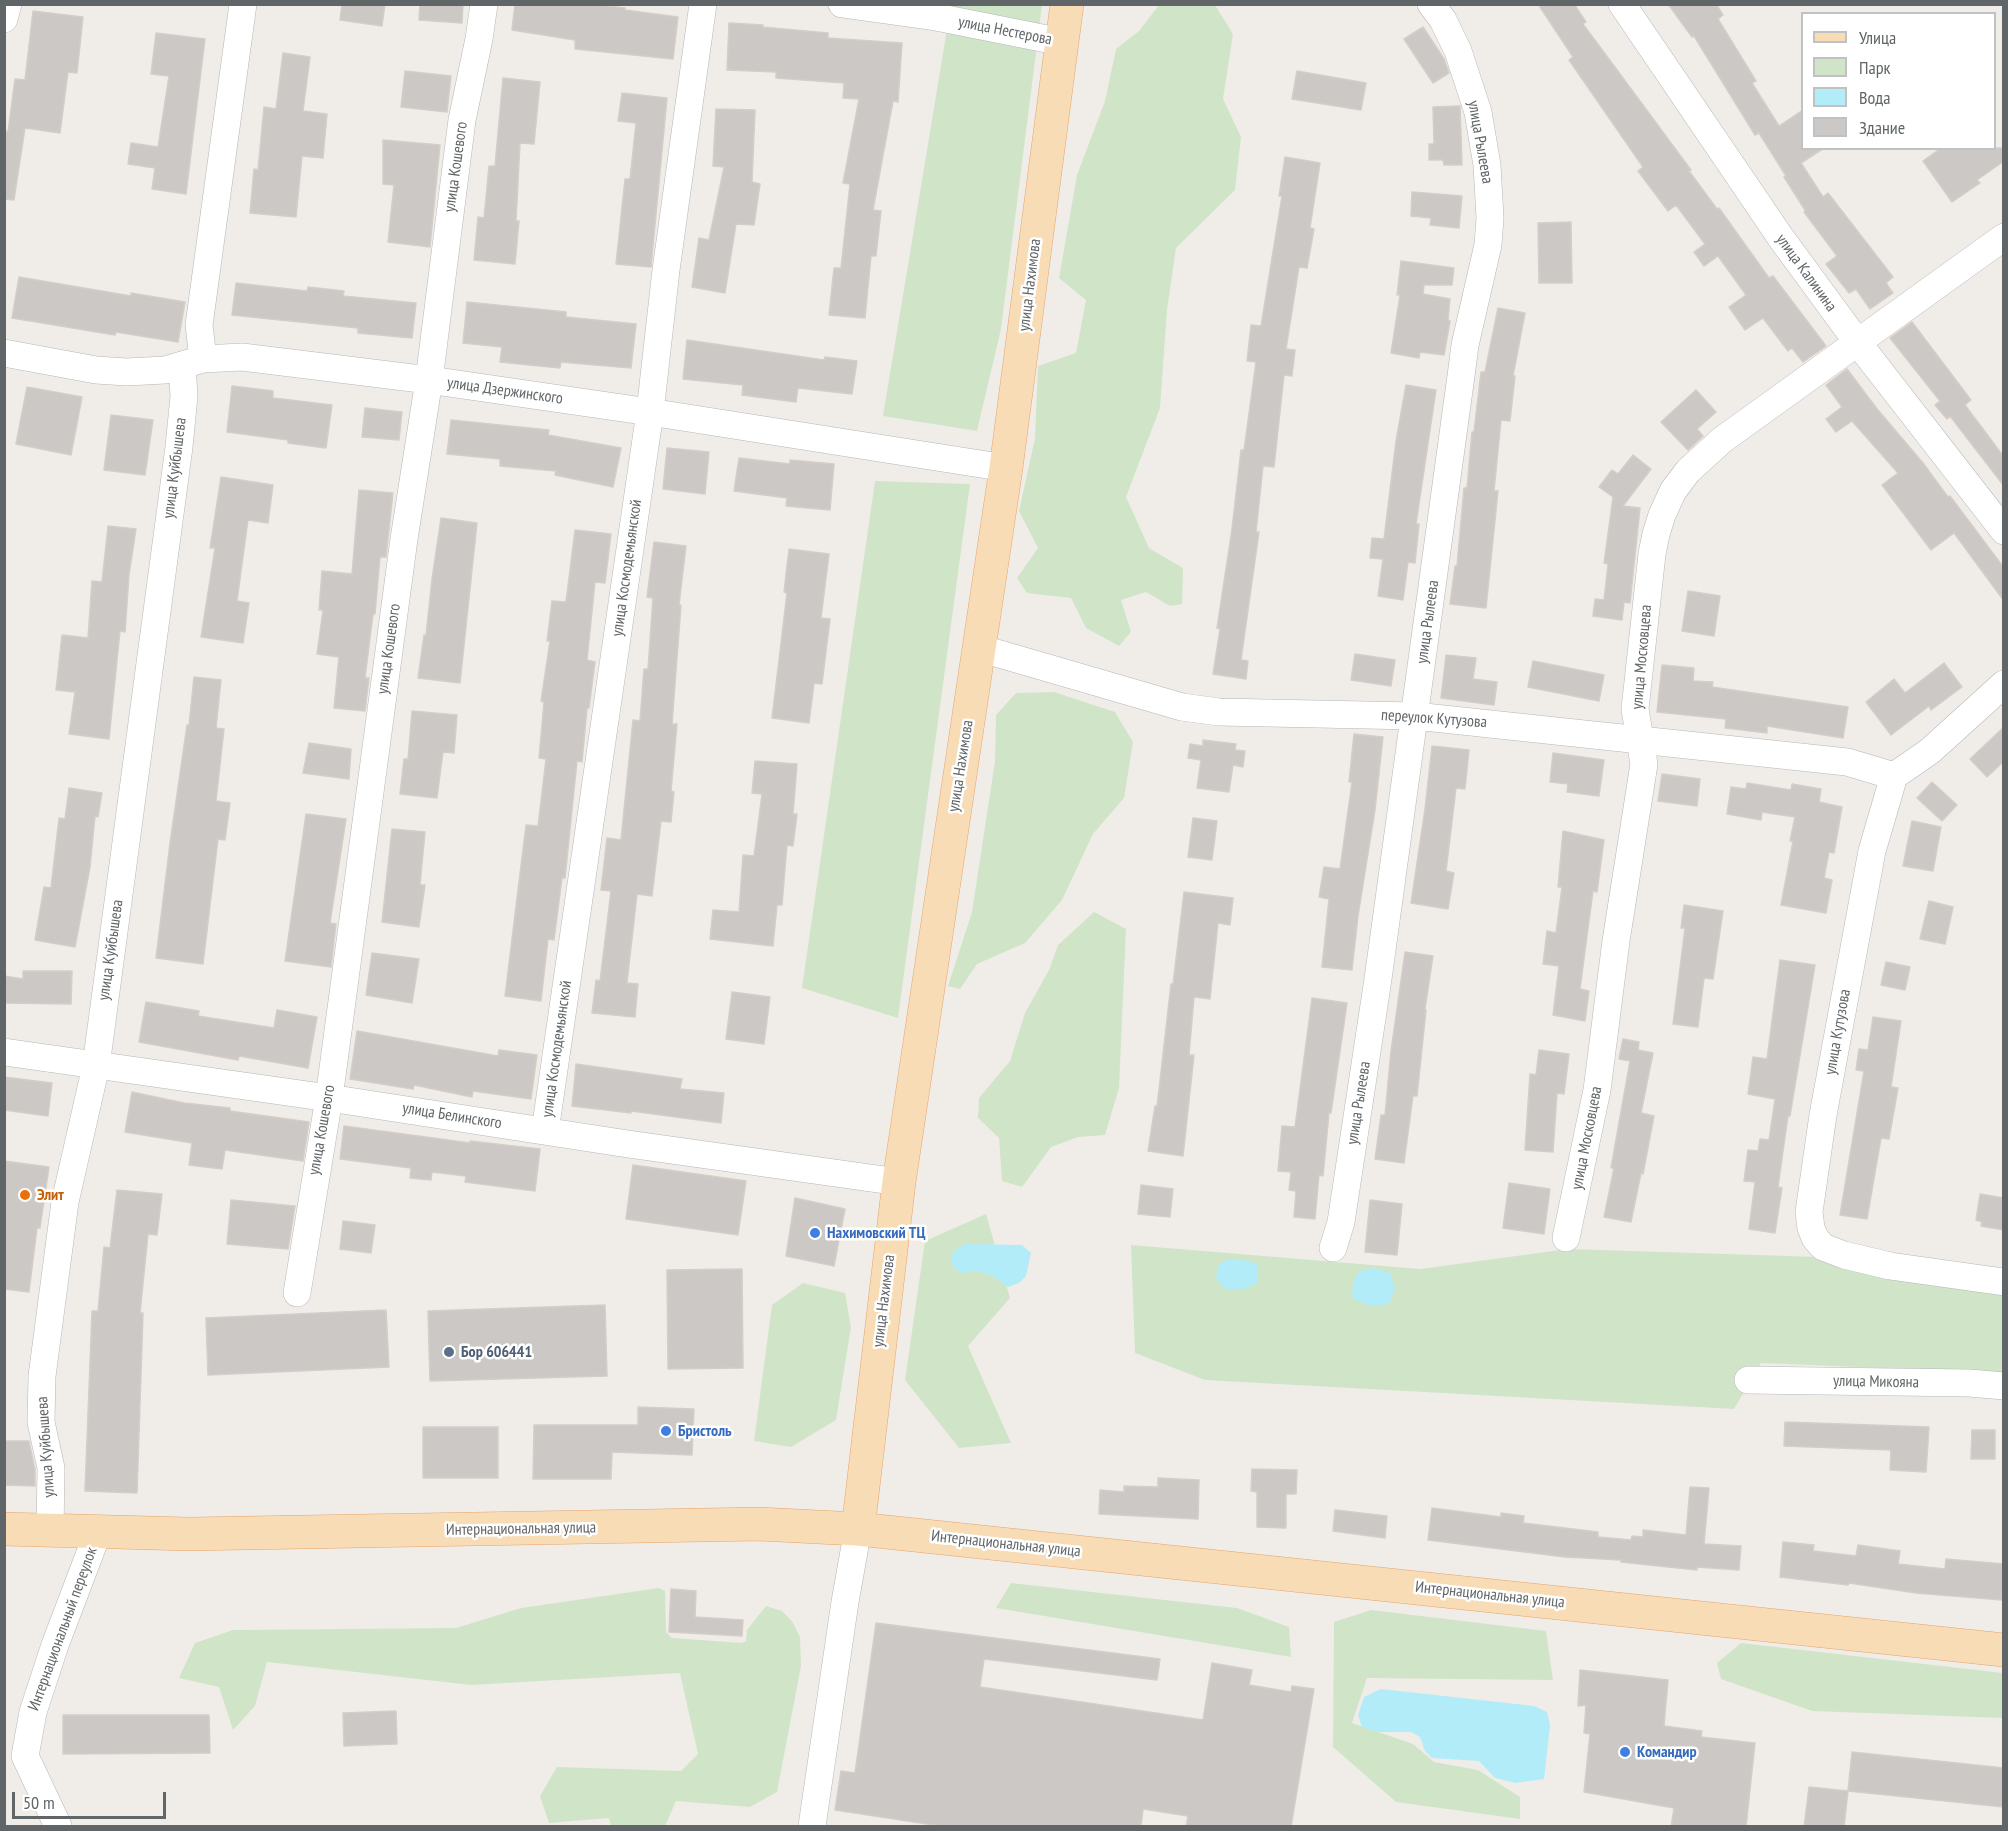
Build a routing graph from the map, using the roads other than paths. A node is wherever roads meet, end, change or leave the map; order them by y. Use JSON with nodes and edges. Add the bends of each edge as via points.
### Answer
{"nodes":[{"id":1,"x":8,"y":4,"type":"edge"},
{"id":2,"x":243,"y":4,"type":"edge"},
{"id":3,"x":484,"y":4,"type":"edge"},
{"id":4,"x":703,"y":4,"type":"edge"},
{"id":5,"x":842,"y":4,"type":"edge"},
{"id":6,"x":1067,"y":4,"type":"edge"},
{"id":7,"x":1431,"y":4,"type":"edge"},
{"id":8,"x":1622,"y":4,"type":"edge"},
{"id":9,"x":4,"y":19,"type":"edge"},
{"id":10,"x":1062,"y":42,"type":"junction"},
{"id":11,"x":2004,"y":237,"type":"edge"},
{"id":12,"x":1858,"y":343,"type":"junction"},
{"id":13,"x":4,"y":353,"type":"edge"},
{"id":14,"x":192,"y":362,"type":"junction"},
{"id":15,"x":429,"y":380,"type":"junction"},
{"id":16,"x":650,"y":412,"type":"junction"},
{"id":17,"x":1006,"y":468,"type":"junction"},
{"id":18,"x":2004,"y":531,"type":"edge"},
{"id":19,"x":979,"y":648,"type":"junction"},
{"id":20,"x":2004,"y":684,"type":"edge"},
{"id":21,"x":1415,"y":716,"type":"junction"},
{"id":22,"x":1641,"y":738,"type":"junction"},
{"id":23,"x":1894,"y":776,"type":"junction"},
{"id":24,"x":4,"y":1052,"type":"edge"},
{"id":25,"x":96,"y":1066,"type":"junction"},
{"id":26,"x":329,"y":1098,"type":"junction"},
{"id":27,"x":545,"y":1131,"type":"junction"},
{"id":28,"x":898,"y":1182,"type":"junction"},
{"id":29,"x":1566,"y":1238,"type":"dead end"},
{"id":30,"x":1333,"y":1248,"type":"dead end"},
{"id":31,"x":2004,"y":1282,"type":"edge"},
{"id":32,"x":297,"y":1293,"type":"dead end"},
{"id":33,"x":1748,"y":1380,"type":"dead end"},
{"id":34,"x":2004,"y":1386,"type":"edge"},
{"id":35,"x":858,"y":1528,"type":"junction"},
{"id":36,"x":4,"y":1529,"type":"edge"},
{"id":37,"x":50,"y":1532,"type":"junction"},
{"id":38,"x":98,"y":1532,"type":"junction"},
{"id":39,"x":2004,"y":1650,"type":"edge"},
{"id":40,"x":58,"y":1827,"type":"edge"},
{"id":41,"x":812,"y":1827,"type":"edge"}],
"edges":[{"from":1,"to":9,"type":"street"},
{"from":2,"to":14,"type":"street","name":"улица Куйбышева"},
{"from":3,"to":15,"type":"street","name":"улица Кошевого","via":[[462,120]]},
{"from":4,"to":16,"type":"street","name":"улица Космодемьянской"},
{"from":5,"to":10,"type":"street","name":"улица Нестерова","via":[[936,17]]},
{"from":6,"to":10,"type":"main road","name":"улица Нахимова"},
{"from":7,"to":21,"type":"street","name":"улица Рылеева","via":[[1458,51],[1478,112],[1490,218],[1488,245],[1465,345]]},
{"from":8,"to":12,"type":"street","name":"улица Калинина","via":[[1780,238]]},
{"from":10,"to":17,"type":"main road","name":"улица Нахимова"},
{"from":11,"to":12,"type":"street","name":"улица Московцева"},
{"from":12,"to":18,"type":"street","name":"улица Калинина"},
{"from":12,"to":22,"type":"street","name":"улица Московцева","via":[[1722,440],[1688,471],[1673,491],[1656,534],[1653,554],[1635,709]]},
{"from":13,"to":14,"type":"street","name":"улица Дзержинского","via":[[127,372]]},
{"from":14,"to":15,"type":"street","name":"улица Дзержинского","via":[[242,357]]},
{"from":14,"to":25,"type":"street","name":"улица Куйбышева","via":[[184,396]]},
{"from":15,"to":16,"type":"street","name":"улица Дзержинского"},
{"from":15,"to":26,"type":"street","name":"улица Кошевого"},
{"from":16,"to":17,"type":"street","name":"улица Дзержинского"},
{"from":16,"to":27,"type":"street","name":"улица Космодемьянской"},
{"from":17,"to":19,"type":"main road","name":"улица Нахимова"},
{"from":19,"to":21,"type":"street","name":"переулок Кутузова","via":[[1182,707],[1219,712]]},
{"from":19,"to":28,"type":"main road","name":"улица Нахимова"},
{"from":20,"to":23,"type":"street","via":[[1930,751]]},
{"from":21,"to":22,"type":"street","name":"переулок Кутузова"},
{"from":21,"to":30,"type":"street","name":"улица Рылеева","via":[[1347,1188]]},
{"from":22,"to":23,"type":"street","name":"переулок Кутузова","via":[[1848,762]]},
{"from":22,"to":29,"type":"street","name":"улица Московцева","via":[[1644,764],[1597,1090]]},
{"from":23,"to":31,"type":"street","name":"улица Кутузова","via":[[1872,851],[1838,1027],[1809,1212],[1811,1228],[1823,1247],[1844,1256]]},
{"from":24,"to":25,"type":"street","name":"улица Белинского"},
{"from":25,"to":26,"type":"street","name":"улица Белинского"},
{"from":25,"to":37,"type":"street","name":"улица Куйбышева","via":[[65,1202],[42,1376],[41,1422],[51,1468]]},
{"from":26,"to":27,"type":"street","name":"улица Белинского"},
{"from":26,"to":32,"type":"street","name":"улица Кошевого"},
{"from":27,"to":28,"type":"street","name":"улица Белинского"},
{"from":28,"to":35,"type":"main road","name":"улица Нахимова"},
{"from":33,"to":34,"type":"street","name":"улица Микояна"},
{"from":35,"to":38,"type":"main road","name":"Интернациональная улица","via":[[759,1524],[189,1534]]},
{"from":35,"to":39,"type":"main road","name":"Интернациональная улица"},
{"from":35,"to":41,"type":"street"},
{"from":36,"to":37,"type":"main road","name":"Интернациональная улица"},
{"from":37,"to":38,"type":"main road","name":"Интернациональная улица"},
{"from":38,"to":40,"type":"street","name":"Интернациональный переулок","via":[[33,1712],[25,1756]]}]}
